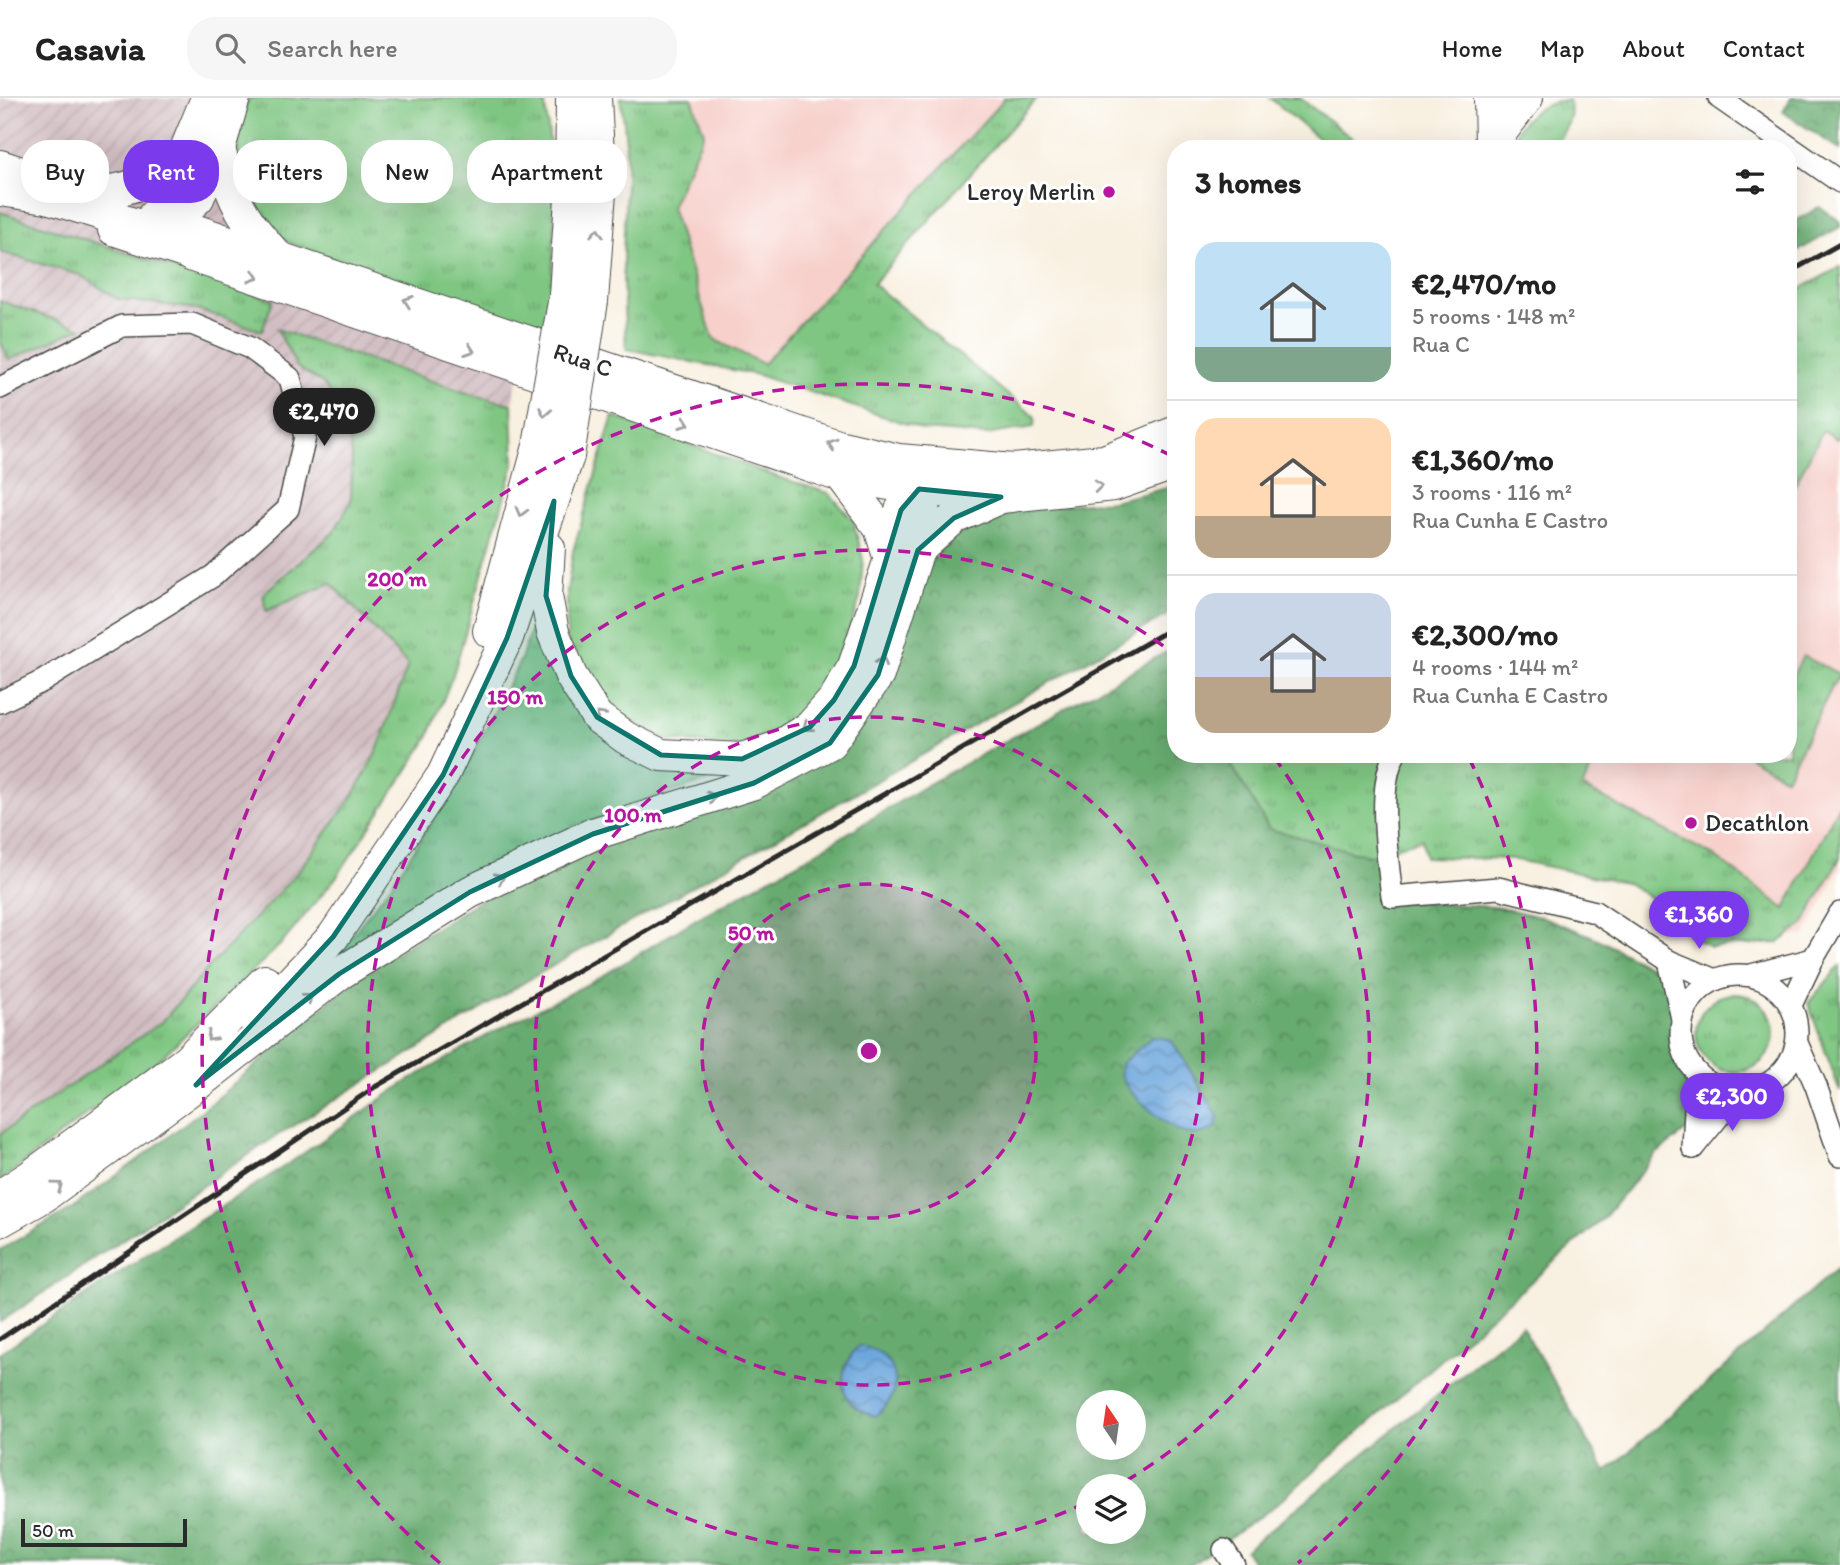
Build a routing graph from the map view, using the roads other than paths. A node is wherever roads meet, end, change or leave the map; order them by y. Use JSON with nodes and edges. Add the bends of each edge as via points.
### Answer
{"nodes":[{"id":1,"x":206,"y":98,"type":"edge"},
{"id":2,"x":234,"y":98,"type":"edge"},
{"id":3,"x":558,"y":98,"type":"edge"},
{"id":4,"x":572,"y":98,"type":"edge"},
{"id":5,"x":595,"y":98,"type":"edge"},
{"id":6,"x":1490,"y":98,"type":"edge"},
{"id":7,"x":1527,"y":98,"type":"edge"},
{"id":8,"x":1719,"y":98,"type":"edge"},
{"id":9,"x":190,"y":140,"type":"edge"},
{"id":10,"x":564,"y":140,"type":"edge"},
{"id":11,"x":572,"y":140,"type":"edge"},
{"id":12,"x":1489,"y":140,"type":"edge"},
{"id":13,"x":1494,"y":140,"type":"edge"},
{"id":14,"x":1780,"y":140,"type":"edge"},
{"id":15,"x":219,"y":148,"type":"joint"},
{"id":16,"x":1797,"y":152,"type":"edge"},
{"id":17,"x":0,"y":165,"type":"edge"},
{"id":18,"x":21,"y":172,"type":"edge"},
{"id":19,"x":1840,"y":182,"type":"edge"},
{"id":20,"x":0,"y":191,"type":"edge"},
{"id":21,"x":109,"y":200,"type":"edge"},
{"id":22,"x":173,"y":203,"type":"edge"},
{"id":23,"x":193,"y":203,"type":"edge"},
{"id":24,"x":571,"y":203,"type":"edge"},
{"id":25,"x":172,"y":222,"type":"junction"},
{"id":26,"x":190,"y":255,"type":"junction"},
{"id":27,"x":279,"y":258,"type":"junction"},
{"id":28,"x":579,"y":299,"type":"junction"},
{"id":29,"x":0,"y":388,"type":"edge"},
{"id":30,"x":1167,"y":436,"type":"edge"},
{"id":31,"x":554,"y":451,"type":"junction"},
{"id":32,"x":899,"y":460,"type":"junction"},
{"id":33,"x":1104,"y":461,"type":"junction"},
{"id":34,"x":1167,"y":466,"type":"edge"},
{"id":35,"x":841,"y":476,"type":"junction"},
{"id":36,"x":919,"y":489,"type":"junction"},
{"id":37,"x":1001,"y":498,"type":"junction"},
{"id":38,"x":554,"y":500,"type":"junction"},
{"id":39,"x":904,"y":554,"type":"junction"},
{"id":40,"x":0,"y":702,"type":"edge"},
{"id":41,"x":1390,"y":763,"type":"edge"},
{"id":42,"x":1840,"y":913,"type":"edge"},
{"id":43,"x":1813,"y":959,"type":"junction"},
{"id":44,"x":1669,"y":961,"type":"junction"},
{"id":45,"x":1751,"y":975,"type":"junction"},
{"id":46,"x":1714,"y":980,"type":"junction"},
{"id":47,"x":1791,"y":1004,"type":"junction"},
{"id":48,"x":1682,"y":1019,"type":"junction"},
{"id":49,"x":1797,"y":1044,"type":"junction"},
{"id":50,"x":1696,"y":1073,"type":"junction"},
{"id":51,"x":1779,"y":1076,"type":"junction"},
{"id":52,"x":196,"y":1085,"type":"junction"},
{"id":53,"x":1816,"y":1086,"type":"junction"},
{"id":54,"x":1739,"y":1091,"type":"junction"},
{"id":55,"x":1840,"y":1156,"type":"edge"},
{"id":56,"x":0,"y":1196,"type":"edge"},
{"id":57,"x":0,"y":1222,"type":"edge"}],
"edges":[{"from":1,"to":9,"type":"main road"},
{"from":2,"to":15,"type":"main road"},
{"from":3,"to":10,"type":"main road"},
{"from":4,"to":11,"type":"main road"},
{"from":28,"to":5,"type":"main road","one_way":true,"via":[[600,192]]},
{"from":6,"to":12,"type":"main road"},
{"from":7,"to":13,"type":"main road"},
{"from":8,"to":14,"type":"street"},
{"from":15,"to":27,"type":"main road","via":[[237,203],[253,230]]},
{"from":16,"to":19,"type":"street"},
{"from":17,"to":18,"type":"street","name":"Rua C"},
{"from":20,"to":25,"type":"main road","via":[[47,197],[140,226]]},
{"from":20,"to":26,"type":"street","name":"Rua C"},
{"from":21,"to":25,"type":"street","name":"Rua C"},
{"from":22,"to":25,"type":"main road"},
{"from":23,"to":25,"type":"main road"},
{"from":24,"to":28,"type":"main road"},
{"from":25,"to":26,"type":"main road"},
{"from":25,"to":27,"type":"street","name":"Rua C"},
{"from":26,"to":35,"type":"main road","name":"Rua C","one_way":true},
{"from":32,"to":27,"type":"main road","name":"Rua C","one_way":true,"via":[[838,446]]},
{"from":28,"to":31,"type":"main road","bridge":true},
{"from":29,"to":40,"type":"street","via":[[122,326],[192,324],[250,348],[290,378],[305,438],[289,509],[213,576],[43,681]]},
{"from":30,"to":33,"type":"main road","name":"Rua C"},
{"from":31,"to":38,"type":"main road"},
{"from":31,"to":56,"type":"main road","one_way":true,"via":[[487,637],[425,769],[317,928],[187,1061]]},
{"from":32,"to":33,"type":"main road","name":"Rua C","via":[[1014,470]]},
{"from":32,"to":36,"type":"main road"},
{"from":33,"to":36,"type":"main road","via":[[1018,480],[962,479]]},
{"from":37,"to":34,"type":"main road","name":"Rua C","one_way":true,"via":[[1114,485]]},
{"from":35,"to":36,"type":"main road","name":"Rua C"},
{"from":35,"to":39,"type":"main road"},
{"from":36,"to":37,"type":"main road","name":"Rua C"},
{"from":36,"to":39,"type":"main road","via":[[924,513]]},
{"from":37,"to":39,"type":"main road","via":[[954,518]]},
{"from":39,"to":38,"type":"main road","one_way":true,"via":[[854,666],[834,700],[810,727],[776,748],[742,759],[662,755],[597,717],[571,676],[553,632],[546,596]]},
{"from":38,"to":52,"type":"main road","via":[[507,638],[443,775],[332,937]]},
{"from":52,"to":39,"type":"main road","one_way":true,"via":[[339,974],[470,892],[593,834],[754,783],[830,743],[878,675]]},
{"from":41,"to":44,"type":"street","via":[[1385,818],[1392,897],[1498,888],[1595,912]]},
{"from":42,"to":43,"type":"street"},
{"from":43,"to":45,"type":"street"},
{"from":43,"to":47,"type":"street"},
{"from":44,"to":46,"type":"street"},
{"from":44,"to":48,"type":"street"},
{"from":45,"to":46,"type":"street"},
{"from":45,"to":47,"type":"street","via":[[1781,991]]},
{"from":46,"to":48,"type":"street","via":[[1694,996]]},
{"from":47,"to":49,"type":"street","via":[[1798,1024]]},
{"from":48,"to":50,"type":"street","via":[[1681,1038]]},
{"from":49,"to":51,"type":"street"},
{"from":49,"to":53,"type":"street"},
{"from":50,"to":54,"type":"street","via":[[1723,1090]]},
{"from":50,"to":54,"type":"street","via":[[1693,1147]]},
{"from":51,"to":53,"type":"street"},
{"from":51,"to":54,"type":"street","via":[[1754,1090]]},
{"from":57,"to":52,"type":"main road","one_way":true,"via":[[44,1196]]},
{"from":53,"to":55,"type":"street"}]}
